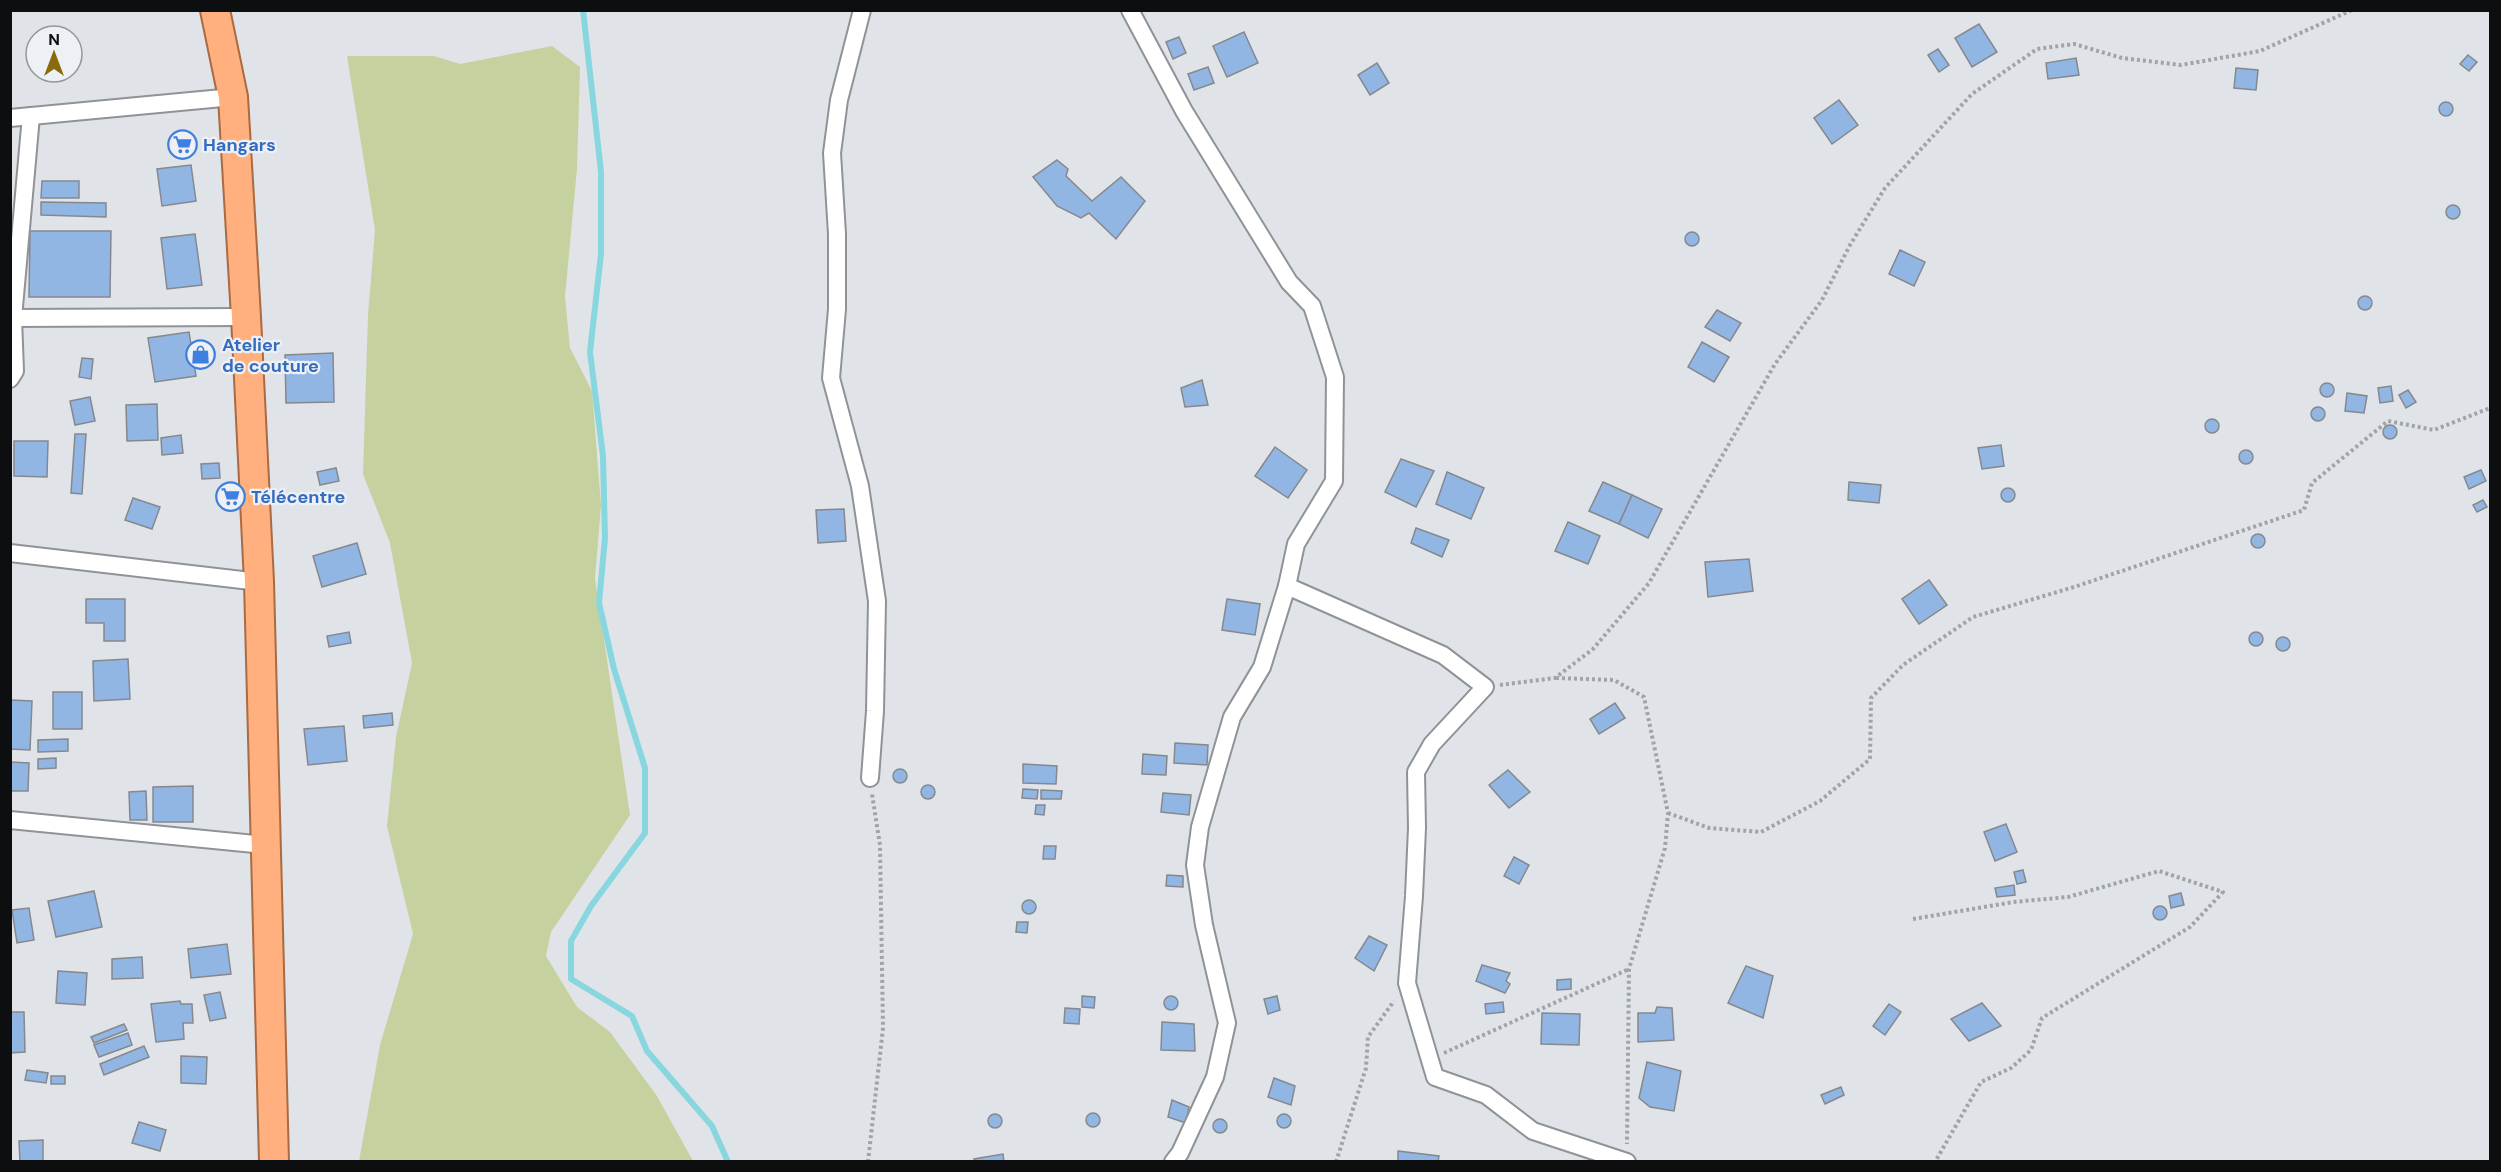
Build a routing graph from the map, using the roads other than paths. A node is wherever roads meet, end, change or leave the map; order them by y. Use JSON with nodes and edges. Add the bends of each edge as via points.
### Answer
{"nodes":[{"id":1,"x":215,"y":10,"type":"edge"},
{"id":2,"x":862,"y":10,"type":"edge"},
{"id":3,"x":1130,"y":10,"type":"edge"},
{"id":4,"x":233,"y":98,"type":"junction"},
{"id":5,"x":31,"y":116,"type":"junction"},
{"id":6,"x":10,"y":118,"type":"edge"},
{"id":7,"x":246,"y":317,"type":"junction"},
{"id":8,"x":12,"y":318,"type":"edge"},
{"id":9,"x":10,"y":379,"type":"edge"},
{"id":10,"x":10,"y":553,"type":"edge"},
{"id":11,"x":259,"y":582,"type":"junction"},
{"id":12,"x":1287,"y":586,"type":"junction"},
{"id":13,"x":870,"y":778,"type":"road end"},
{"id":14,"x":10,"y":820,"type":"edge"},
{"id":15,"x":266,"y":845,"type":"junction"},
{"id":16,"x":274,"y":1161,"type":"edge"},
{"id":17,"x":1173,"y":1161,"type":"edge"},
{"id":18,"x":1627,"y":1161,"type":"edge"}],
"edges":[{"from":1,"to":4,"type":"highway"},
{"from":2,"to":13,"type":"street","via":[[839,100],[832,153],[837,309],[831,378],[860,486],[877,601]]},
{"from":3,"to":12,"type":"street","via":[[1190,121],[1289,282],[1312,306],[1335,377],[1334,481],[1296,544]]},
{"from":4,"to":5,"type":"street"},
{"from":4,"to":7,"type":"highway"},
{"from":5,"to":6,"type":"street"},
{"from":5,"to":8,"type":"street"},
{"from":7,"to":8,"type":"street"},
{"from":7,"to":11,"type":"highway"},
{"from":8,"to":9,"type":"street","via":[[15,370]]},
{"from":10,"to":11,"type":"street"},
{"from":11,"to":15,"type":"highway"},
{"from":12,"to":17,"type":"street","via":[[1262,667],[1232,717],[1200,826],[1195,865],[1204,925],[1227,1023],[1215,1077]]},
{"from":12,"to":18,"type":"street","via":[[1443,655],[1485,687],[1432,744],[1416,772],[1414,896],[1407,983],[1435,1077],[1486,1095],[1533,1131]]},
{"from":14,"to":15,"type":"street"},
{"from":15,"to":16,"type":"highway"}]}
